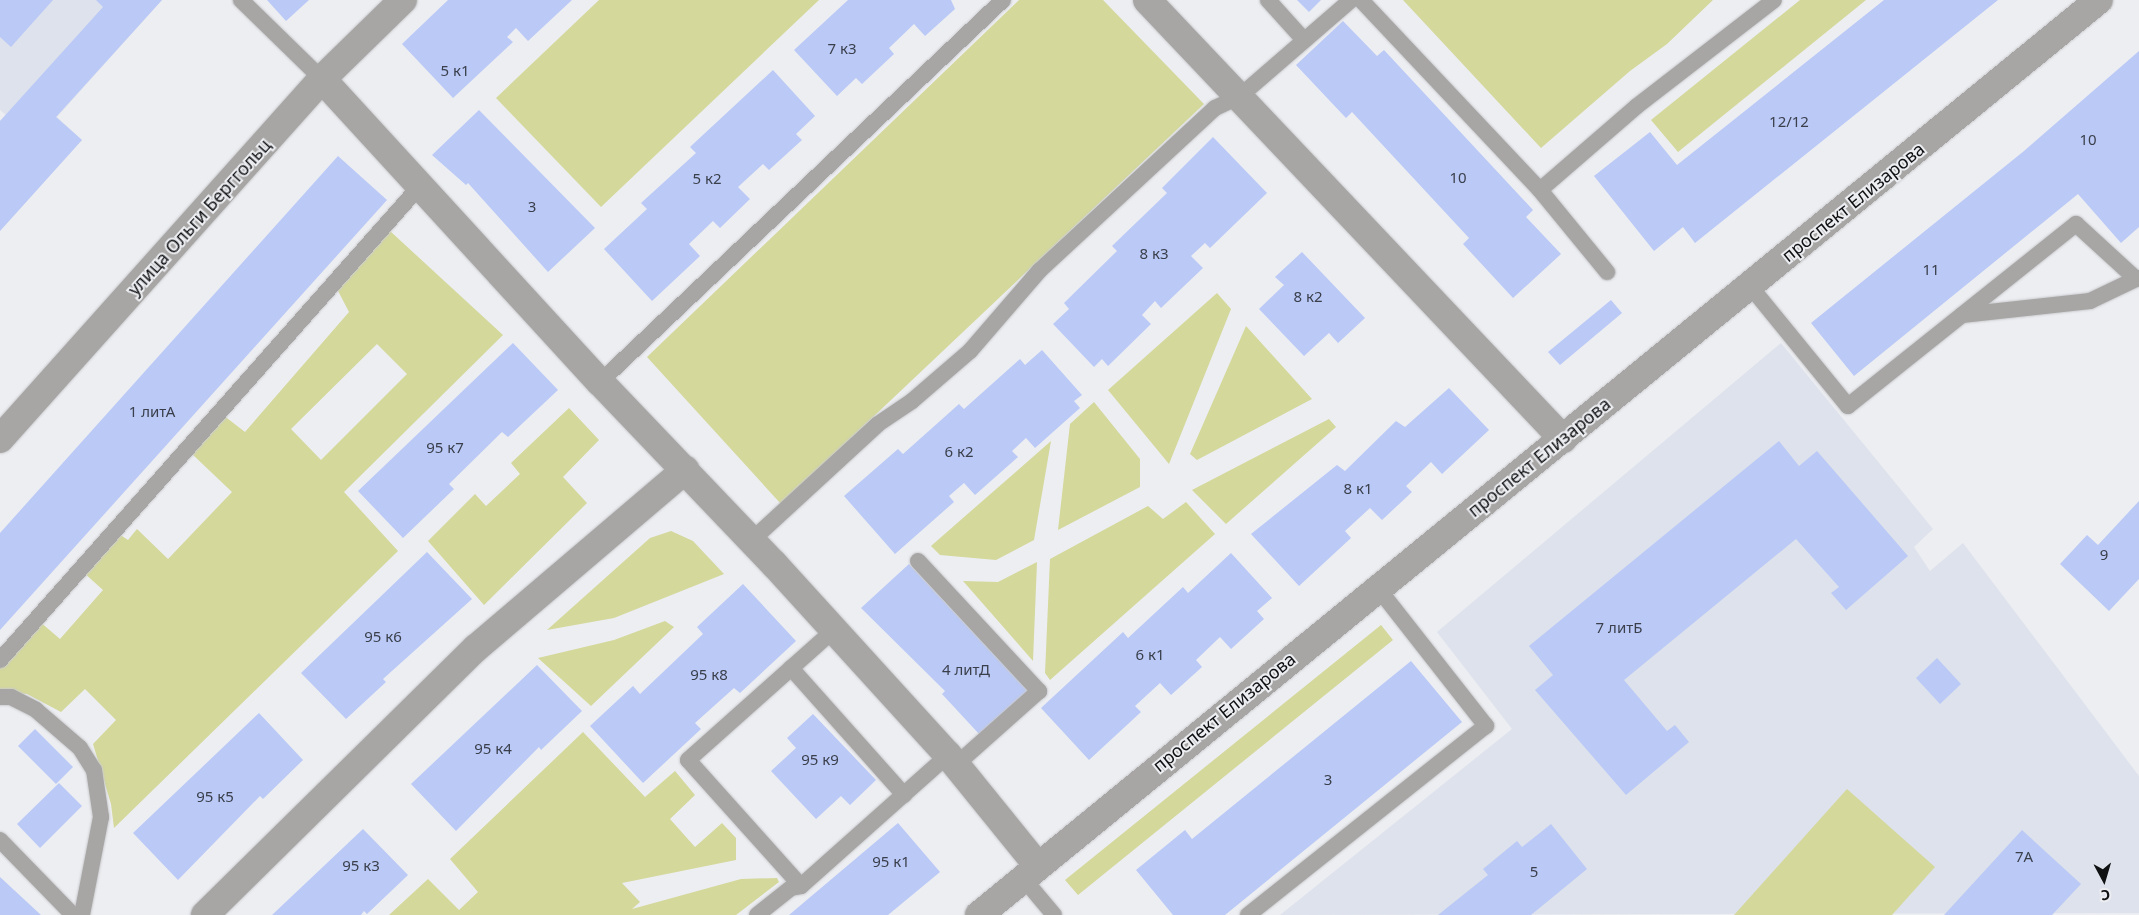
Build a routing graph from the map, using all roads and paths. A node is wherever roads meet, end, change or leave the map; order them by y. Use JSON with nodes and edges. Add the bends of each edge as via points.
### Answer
{"nodes":[{"id":1,"x":241,"y":0,"type":"edge"},
{"id":2,"x":403,"y":0,"type":"edge"},
{"id":3,"x":1003,"y":0,"type":"edge"},
{"id":4,"x":1147,"y":0,"type":"edge"},
{"id":5,"x":1268,"y":0,"type":"edge"},
{"id":6,"x":1351,"y":0,"type":"edge"},
{"id":7,"x":1361,"y":0,"type":"edge"},
{"id":8,"x":1774,"y":0,"type":"edge"},
{"id":9,"x":2099,"y":0,"type":"edge"},
{"id":10,"x":1304,"y":40,"type":"junction"},
{"id":11,"x":322,"y":79,"type":"junction"},
{"id":12,"x":1240,"y":97,"type":"junction"},
{"id":13,"x":420,"y":186,"type":"junction"},
{"id":14,"x":1540,"y":190,"type":"junction"},
{"id":15,"x":1607,"y":272,"type":"dead end"},
{"id":16,"x":2137,"y":279,"type":"edge"},
{"id":17,"x":1750,"y":286,"type":"junction"},
{"id":18,"x":1962,"y":315,"type":"junction"},
{"id":19,"x":600,"y":382,"type":"junction"},
{"id":20,"x":0,"y":439,"type":"edge"},
{"id":21,"x":1563,"y":439,"type":"junction"},
{"id":22,"x":685,"y":470,"type":"junction"},
{"id":23,"x":752,"y":540,"type":"junction"},
{"id":24,"x":918,"y":561,"type":"dead end"},
{"id":25,"x":1377,"y":587,"type":"junction"},
{"id":26,"x":834,"y":630,"type":"junction"},
{"id":27,"x":0,"y":660,"type":"edge"},
{"id":28,"x":791,"y":668,"type":"junction"},
{"id":29,"x":0,"y":697,"type":"edge"},
{"id":30,"x":952,"y":760,"type":"junction"},
{"id":31,"x":904,"y":795,"type":"junction"},
{"id":32,"x":0,"y":840,"type":"edge"},
{"id":33,"x":1031,"y":872,"type":"junction"},
{"id":34,"x":801,"y":886,"type":"junction"},
{"id":35,"x":73,"y":915,"type":"edge"},
{"id":36,"x":82,"y":915,"type":"edge"},
{"id":37,"x":205,"y":915,"type":"edge"},
{"id":38,"x":758,"y":915,"type":"edge"},
{"id":39,"x":979,"y":915,"type":"edge"},
{"id":40,"x":1054,"y":915,"type":"edge"},
{"id":41,"x":1248,"y":915,"type":"edge"}],
"edges":[{"from":1,"to":11,"type":"lane"},
{"from":2,"to":11,"type":"street","name":"улица Ольги Берггольц"},
{"from":3,"to":19,"type":"lane"},
{"from":4,"to":12,"type":"street"},
{"from":5,"to":10,"type":"lane"},
{"from":6,"to":10,"type":"lane"},
{"from":7,"to":14,"type":"lane"},
{"from":8,"to":14,"type":"lane","via":[[1637,106]]},
{"from":9,"to":17,"type":"street","name":"проспект Елизарова"},
{"from":10,"to":12,"type":"lane"},
{"from":11,"to":13,"type":"street"},
{"from":11,"to":20,"type":"street","name":"улица Ольги Берггольц"},
{"from":12,"to":21,"type":"street"},
{"from":12,"to":23,"type":"lane","via":[[1215,108],[1039,272],[970,351],[912,401],[878,424]]},
{"from":13,"to":19,"type":"street"},
{"from":13,"to":27,"type":"lane"},
{"from":14,"to":15,"type":"lane"},
{"from":16,"to":18,"type":"lane","via":[[2090,301]]},
{"from":16,"to":18,"type":"lane","via":[[2076,224]]},
{"from":17,"to":18,"type":"lane","via":[[1848,406]]},
{"from":17,"to":21,"type":"street","name":"проспект Елизарова"},
{"from":19,"to":22,"type":"street"},
{"from":21,"to":25,"type":"street","name":"проспект Елизарова"},
{"from":22,"to":23,"type":"street"},
{"from":22,"to":37,"type":"street","via":[[476,648]]},
{"from":23,"to":26,"type":"street"},
{"from":24,"to":30,"type":"lane","via":[[1039,691]]},
{"from":25,"to":33,"type":"street","name":"проспект Елизарова"},
{"from":25,"to":41,"type":"lane","via":[[1486,726]]},
{"from":26,"to":28,"type":"lane"},
{"from":26,"to":30,"type":"street"},
{"from":28,"to":31,"type":"lane"},
{"from":28,"to":34,"type":"lane","via":[[688,760]]},
{"from":29,"to":36,"type":"lane","via":[[11,698],[36,710],[80,748],[94,770],[101,817]]},
{"from":30,"to":31,"type":"lane"},
{"from":30,"to":33,"type":"street"},
{"from":31,"to":34,"type":"lane"},
{"from":32,"to":35,"type":"lane"},
{"from":33,"to":39,"type":"street","name":"проспект Елизарова"},
{"from":33,"to":40,"type":"lane"},
{"from":34,"to":38,"type":"lane","via":[[791,888]]}]}
